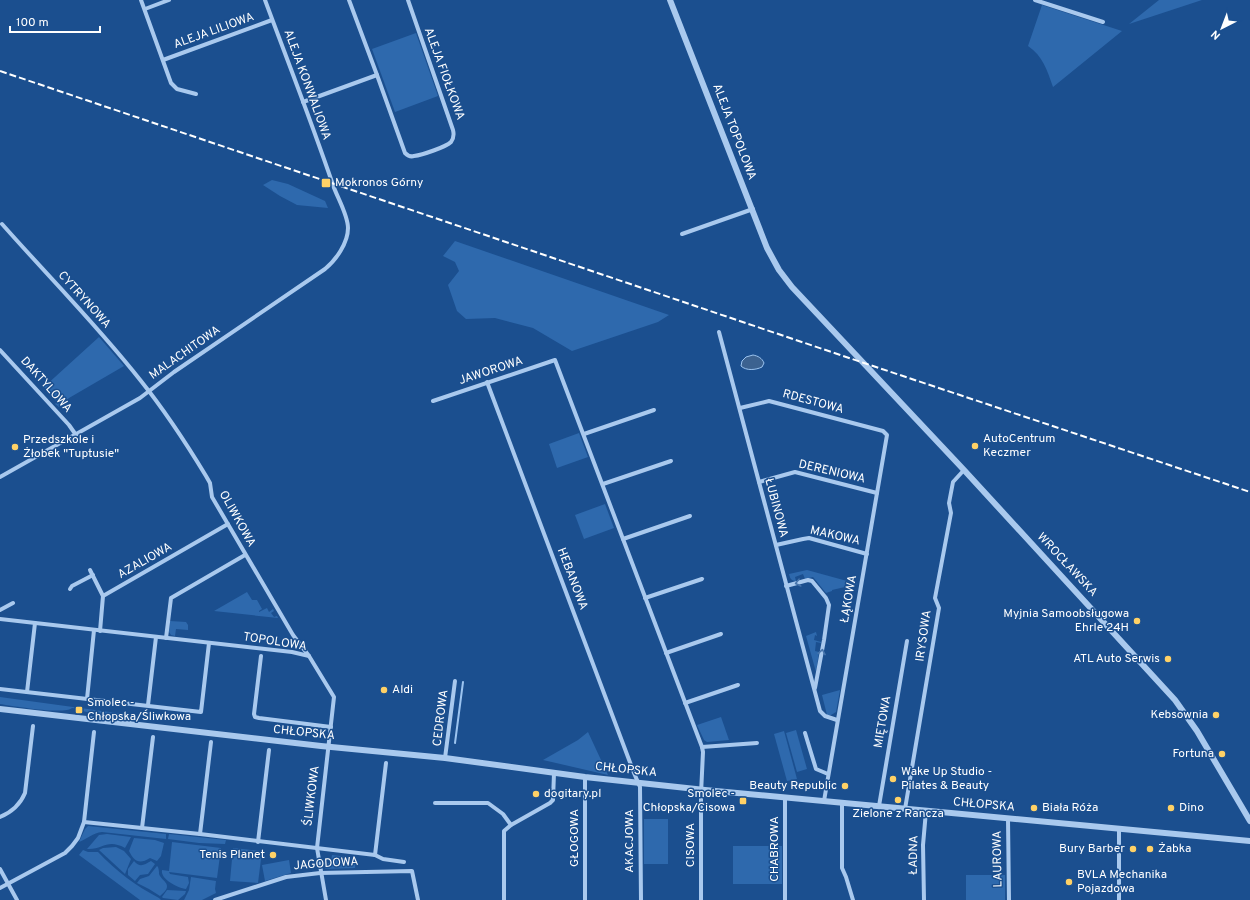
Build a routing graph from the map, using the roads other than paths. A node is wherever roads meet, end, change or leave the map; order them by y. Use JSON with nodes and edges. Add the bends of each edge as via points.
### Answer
{"nodes":[{"id":1,"x":141,"y":0,"type":"edge"},
{"id":2,"x":169,"y":0,"type":"edge"},
{"id":3,"x":265,"y":0,"type":"edge"},
{"id":4,"x":349,"y":0,"type":"edge"},
{"id":5,"x":408,"y":0,"type":"edge"},
{"id":6,"x":670,"y":0,"type":"edge"},
{"id":7,"x":1035,"y":0,"type":"edge"},
{"id":8,"x":145,"y":9,"type":"junction"},
{"id":9,"x":272,"y":20,"type":"junction"},
{"id":10,"x":1103,"y":22,"type":"dead end"},
{"id":11,"x":163,"y":60,"type":"junction"},
{"id":12,"x":376,"y":74,"type":"junction"},
{"id":13,"x":196,"y":94,"type":"dead end"},
{"id":14,"x":303,"y":102,"type":"junction"},
{"id":15,"x":330,"y":176,"type":"joint"},
{"id":16,"x":753,"y":209,"type":"junction"},
{"id":17,"x":2,"y":224,"type":"dead end"},
{"id":18,"x":682,"y":234,"type":"dead end"},
{"id":19,"x":718,"y":332,"type":"dead end"},
{"id":20,"x":0,"y":350,"type":"edge"},
{"id":21,"x":877,"y":377,"type":"joint"},
{"id":22,"x":487,"y":382,"type":"junction"},
{"id":23,"x":149,"y":392,"type":"junction"},
{"id":24,"x":432,"y":401,"type":"dead end"},
{"id":25,"x":740,"y":408,"type":"junction"},
{"id":26,"x":654,"y":410,"type":"dead end"},
{"id":27,"x":881,"y":430,"type":"joint"},
{"id":28,"x":584,"y":434,"type":"junction"},
{"id":29,"x":76,"y":435,"type":"junction"},
{"id":30,"x":671,"y":461,"type":"dead end"},
{"id":31,"x":964,"y":470,"type":"junction"},
{"id":32,"x":0,"y":477,"type":"edge"},
{"id":33,"x":759,"y":482,"type":"junction"},
{"id":34,"x":602,"y":484,"type":"junction"},
{"id":35,"x":877,"y":493,"type":"junction"},
{"id":36,"x":690,"y":516,"type":"dead end"},
{"id":37,"x":228,"y":524,"type":"junction"},
{"id":38,"x":623,"y":539,"type":"junction"},
{"id":39,"x":776,"y":546,"type":"junction"},
{"id":40,"x":867,"y":554,"type":"junction"},
{"id":41,"x":245,"y":555,"type":"junction"},
{"id":42,"x":90,"y":570,"type":"dead end"},
{"id":43,"x":92,"y":575,"type":"junction"},
{"id":44,"x":702,"y":579,"type":"dead end"},
{"id":45,"x":786,"y":586,"type":"junction"},
{"id":46,"x":70,"y":590,"type":"dead end"},
{"id":47,"x":103,"y":596,"type":"junction"},
{"id":48,"x":645,"y":598,"type":"junction"},
{"id":49,"x":12,"y":603,"type":"dead end"},
{"id":50,"x":0,"y":610,"type":"edge"},
{"id":51,"x":0,"y":619,"type":"edge"},
{"id":52,"x":35,"y":623,"type":"junction"},
{"id":53,"x":94,"y":630,"type":"junction"},
{"id":54,"x":100,"y":631,"type":"junction"},
{"id":55,"x":721,"y":634,"type":"dead end"},
{"id":56,"x":156,"y":637,"type":"junction"},
{"id":57,"x":166,"y":638,"type":"junction"},
{"id":58,"x":907,"y":641,"type":"dead end"},
{"id":59,"x":209,"y":643,"type":"junction"},
{"id":60,"x":666,"y":653,"type":"junction"},
{"id":61,"x":261,"y":656,"type":"dead end"},
{"id":62,"x":310,"y":656,"type":"junction"},
{"id":63,"x":456,"y":680,"type":"dead end"},
{"id":64,"x":738,"y":685,"type":"dead end"},
{"id":65,"x":0,"y":689,"type":"edge"},
{"id":66,"x":814,"y":690,"type":"junction"},
{"id":67,"x":27,"y":692,"type":"junction"},
{"id":68,"x":87,"y":698,"type":"junction"},
{"id":69,"x":685,"y":703,"type":"junction"},
{"id":70,"x":148,"y":706,"type":"junction"},
{"id":71,"x":0,"y":709,"type":"edge"},
{"id":72,"x":837,"y":720,"type":"junction"},
{"id":73,"x":33,"y":726,"type":"dead end"},
{"id":74,"x":331,"y":727,"type":"junction"},
{"id":75,"x":94,"y":732,"type":"dead end"},
{"id":76,"x":805,"y":733,"type":"dead end"},
{"id":77,"x":153,"y":737,"type":"dead end"},
{"id":78,"x":211,"y":742,"type":"dead end"},
{"id":79,"x":757,"y":743,"type":"dead end"},
{"id":80,"x":702,"y":746,"type":"junction"},
{"id":81,"x":328,"y":747,"type":"junction"},
{"id":82,"x":269,"y":750,"type":"dead end"},
{"id":83,"x":445,"y":758,"type":"junction"},
{"id":84,"x":386,"y":763,"type":"dead end"},
{"id":85,"x":554,"y":773,"type":"junction"},
{"id":86,"x":828,"y":774,"type":"junction"},
{"id":87,"x":585,"y":777,"type":"junction"},
{"id":88,"x":639,"y":782,"type":"junction"},
{"id":89,"x":701,"y":789,"type":"junction"},
{"id":90,"x":785,"y":798,"type":"junction"},
{"id":91,"x":824,"y":801,"type":"junction"},
{"id":92,"x":435,"y":803,"type":"dead end"},
{"id":93,"x":842,"y":803,"type":"junction"},
{"id":94,"x":879,"y":806,"type":"junction"},
{"id":95,"x":905,"y":809,"type":"junction"},
{"id":96,"x":926,"y":811,"type":"junction"},
{"id":97,"x":0,"y":817,"type":"edge"},
{"id":98,"x":1008,"y":818,"type":"junction"},
{"id":99,"x":1250,"y":821,"type":"edge"},
{"id":100,"x":84,"y":822,"type":"junction"},
{"id":101,"x":511,"y":824,"type":"junction"},
{"id":102,"x":142,"y":828,"type":"junction"},
{"id":103,"x":1119,"y":829,"type":"junction"},
{"id":104,"x":200,"y":834,"type":"junction"},
{"id":105,"x":1250,"y":841,"type":"edge"},
{"id":106,"x":258,"y":842,"type":"junction"},
{"id":107,"x":316,"y":848,"type":"junction"},
{"id":108,"x":375,"y":855,"type":"junction"},
{"id":109,"x":404,"y":862,"type":"dead end"},
{"id":110,"x":0,"y":869,"type":"edge"},
{"id":111,"x":320,"y":873,"type":"junction"},
{"id":112,"x":8,"y":884,"type":"junction"},
{"id":113,"x":0,"y":888,"type":"edge"},
{"id":114,"x":17,"y":900,"type":"edge"},
{"id":115,"x":215,"y":900,"type":"edge"},
{"id":116,"x":326,"y":900,"type":"edge"},
{"id":117,"x":418,"y":900,"type":"edge"},
{"id":118,"x":504,"y":900,"type":"edge"},
{"id":119,"x":585,"y":900,"type":"edge"},
{"id":120,"x":640,"y":900,"type":"edge"},
{"id":121,"x":701,"y":900,"type":"edge"},
{"id":122,"x":785,"y":900,"type":"edge"},
{"id":123,"x":853,"y":900,"type":"edge"},
{"id":124,"x":924,"y":900,"type":"edge"},
{"id":125,"x":1009,"y":900,"type":"edge"},
{"id":126,"x":1119,"y":900,"type":"edge"}],
"edges":[{"from":1,"to":8,"type":"street"},
{"from":2,"to":8,"type":"street"},
{"from":3,"to":9,"type":"street","name":"ALEJA KONWALIOWA"},
{"from":4,"to":12,"type":"street"},
{"from":5,"to":12,"type":"street","name":"ALEJA FIOŁKOWA","via":[[454,130],[454,137],[450,142],[414,157],[408,156]]},
{"from":6,"to":16,"type":"street","name":"ALEJA TOPOLOWA"},
{"from":7,"to":10,"type":"street"},
{"from":8,"to":11,"type":"street"},
{"from":9,"to":11,"type":"street","name":"ALEJA LILIOWA"},
{"from":9,"to":14,"type":"street","name":"ALEJA KONWALIOWA"},
{"from":11,"to":13,"type":"street","via":[[172,85]]},
{"from":12,"to":14,"type":"street"},
{"from":14,"to":15,"type":"street","name":"ALEJA KONWALIOWA"},
{"from":15,"to":23,"type":"street","name":"MALACHITOWA","via":[[348,224],[336,258]]},
{"from":16,"to":18,"type":"street"},
{"from":16,"to":21,"type":"street","name":"ALEJA TOPOLOWA","via":[[767,248],[779,270]]},
{"from":17,"to":23,"type":"street","name":"CYTRYNOWA","via":[[119,354]]},
{"from":19,"to":25,"type":"street","name":"ŁUBINOWA"},
{"from":20,"to":29,"type":"street","name":"DAKTYLOWA"},
{"from":21,"to":31,"type":"street","name":"WROCŁAWSKA"},
{"from":22,"to":24,"type":"street","name":"JAWOROWA"},
{"from":22,"to":28,"type":"street","name":"JAWOROWA","via":[[555,360]]},
{"from":22,"to":88,"type":"street","name":"HEBANOWA"},
{"from":23,"to":29,"type":"street","name":"MALACHITOWA"},
{"from":23,"to":37,"type":"street","name":"OLIWKOWA","via":[[206,476],[212,497]]},
{"from":25,"to":27,"type":"street","name":"RDESTOWA","via":[[769,401]]},
{"from":25,"to":33,"type":"street","name":"ŁUBINOWA"},
{"from":26,"to":28,"type":"street"},
{"from":27,"to":35,"type":"street","name":"ŁĄKOWA","via":[[887,437]]},
{"from":28,"to":34,"type":"street"},
{"from":29,"to":32,"type":"street","name":"MALACHITOWA"},
{"from":30,"to":34,"type":"street"},
{"from":31,"to":95,"type":"street","name":"IRYSOWA","via":[[953,482],[949,503],[950,513],[935,598],[939,608]]},
{"from":31,"to":99,"type":"street","name":"WROCŁAWSKA","via":[[1180,705]]},
{"from":33,"to":35,"type":"street","name":"DERENIOWA","via":[[795,472]]},
{"from":33,"to":39,"type":"street","name":"ŁUBINOWA"},
{"from":34,"to":38,"type":"street"},
{"from":35,"to":40,"type":"street","name":"ŁĄKOWA"},
{"from":36,"to":38,"type":"street"},
{"from":37,"to":41,"type":"street","name":"OLIWKOWA"},
{"from":37,"to":47,"type":"street","name":"AZALIOWA"},
{"from":38,"to":48,"type":"street"},
{"from":39,"to":40,"type":"street","name":"MAKOWA","via":[[809,538]]},
{"from":39,"to":45,"type":"street","name":"ŁUBINOWA"},
{"from":40,"to":72,"type":"street","name":"ŁĄKOWA"},
{"from":41,"to":57,"type":"street","via":[[171,598]]},
{"from":41,"to":62,"type":"street","name":"OLIWKOWA","via":[[293,635]]},
{"from":42,"to":43,"type":"street"},
{"from":43,"to":46,"type":"street","via":[[72,586]]},
{"from":43,"to":47,"type":"street"},
{"from":44,"to":48,"type":"street"},
{"from":45,"to":66,"type":"street","name":"ŁUBINOWA"},
{"from":66,"to":45,"type":"street","name":"ŁUBINOWA","one_way":true,"via":[[829,605],[810,580]]},
{"from":47,"to":54,"type":"street"},
{"from":48,"to":60,"type":"street"},
{"from":49,"to":50,"type":"street"},
{"from":51,"to":52,"type":"street","name":"TOPOLOWA"},
{"from":52,"to":53,"type":"street","name":"TOPOLOWA"},
{"from":52,"to":67,"type":"street"},
{"from":53,"to":54,"type":"street","name":"TOPOLOWA"},
{"from":53,"to":68,"type":"street"},
{"from":54,"to":56,"type":"street","name":"TOPOLOWA"},
{"from":55,"to":60,"type":"street"},
{"from":56,"to":57,"type":"street","name":"TOPOLOWA"},
{"from":56,"to":70,"type":"street"},
{"from":57,"to":59,"type":"street","name":"TOPOLOWA"},
{"from":58,"to":94,"type":"street","name":"MIĘTOWA"},
{"from":59,"to":62,"type":"street","name":"TOPOLOWA"},
{"from":59,"to":70,"type":"street","via":[[201,712]]},
{"from":60,"to":69,"type":"street"},
{"from":61,"to":74,"type":"street","name":"TOPOLOWA","via":[[255,717]]},
{"from":62,"to":74,"type":"street","name":"TOPOLOWA","via":[[334,697]]},
{"from":63,"to":83,"type":"street","name":"CEDROWA"},
{"from":64,"to":69,"type":"street"},
{"from":65,"to":67,"type":"street"},
{"from":66,"to":72,"type":"street","name":"ŁUBINOWA","via":[[821,714]]},
{"from":67,"to":68,"type":"street"},
{"from":68,"to":70,"type":"street"},
{"from":69,"to":80,"type":"street"},
{"from":71,"to":81,"type":"street","name":"CHŁOPSKA"},
{"from":72,"to":86,"type":"street","name":"ŁĄKOWA"},
{"from":73,"to":97,"type":"street","via":[[23,798],[16,808]]},
{"from":74,"to":81,"type":"street","name":"TOPOLOWA"},
{"from":75,"to":100,"type":"street"},
{"from":76,"to":86,"type":"street","via":[[816,769]]},
{"from":77,"to":102,"type":"street"},
{"from":78,"to":104,"type":"street"},
{"from":79,"to":80,"type":"street"},
{"from":80,"to":89,"type":"street","name":"CISOWA"},
{"from":81,"to":83,"type":"street","name":"CHŁOPSKA"},
{"from":81,"to":107,"type":"street","name":"ŚLIWKOWA"},
{"from":82,"to":106,"type":"street"},
{"from":83,"to":85,"type":"street","name":"CHŁOPSKA"},
{"from":84,"to":108,"type":"street"},
{"from":85,"to":87,"type":"street","name":"CHŁOPSKA"},
{"from":85,"to":101,"type":"street","via":[[553,800]]},
{"from":86,"to":91,"type":"street","name":"ŁĄKOWA"},
{"from":87,"to":88,"type":"street","name":"CHŁOPSKA"},
{"from":87,"to":119,"type":"street","name":"GŁOGOWA"},
{"from":88,"to":89,"type":"street","name":"CHŁOPSKA"},
{"from":88,"to":120,"type":"street","name":"AKACJOWA"},
{"from":89,"to":90,"type":"street","name":"CHŁOPSKA"},
{"from":89,"to":121,"type":"street","name":"CISOWA"},
{"from":90,"to":91,"type":"street","name":"CHŁOPSKA"},
{"from":90,"to":122,"type":"street","name":"CHABROWA"},
{"from":91,"to":93,"type":"street","name":"CHŁOPSKA"},
{"from":92,"to":101,"type":"street","via":[[488,803]]},
{"from":93,"to":94,"type":"street","name":"CHŁOPSKA"},
{"from":93,"to":123,"type":"street","via":[[842,868]]},
{"from":94,"to":95,"type":"street","name":"CHŁOPSKA"},
{"from":95,"to":96,"type":"street","name":"CHŁOPSKA"},
{"from":96,"to":98,"type":"street","name":"CHŁOPSKA"},
{"from":96,"to":124,"type":"street","name":"ŁADNA","via":[[923,844]]},
{"from":98,"to":103,"type":"street","name":"CHŁOPSKA"},
{"from":98,"to":125,"type":"street","name":"LAUROWA"},
{"from":100,"to":102,"type":"street"},
{"from":100,"to":112,"type":"street","via":[[78,838],[67,851]]},
{"from":101,"to":118,"type":"street","via":[[503,833]]},
{"from":102,"to":104,"type":"street"},
{"from":103,"to":105,"type":"street","name":"CHŁOPSKA"},
{"from":103,"to":126,"type":"street"},
{"from":104,"to":106,"type":"street"},
{"from":106,"to":107,"type":"street"},
{"from":107,"to":108,"type":"street"},
{"from":107,"to":111,"type":"street","name":"ŚLIWKOWA"},
{"from":108,"to":109,"type":"street","via":[[383,859]]},
{"from":110,"to":112,"type":"street"},
{"from":111,"to":115,"type":"street","name":"JAGODOWA","via":[[286,877]]},
{"from":111,"to":116,"type":"street","name":"ŚLIWKOWA"},
{"from":111,"to":117,"type":"street","name":"JAGODOWA","via":[[412,871]]},
{"from":112,"to":113,"type":"street"},
{"from":112,"to":114,"type":"street"}]}
